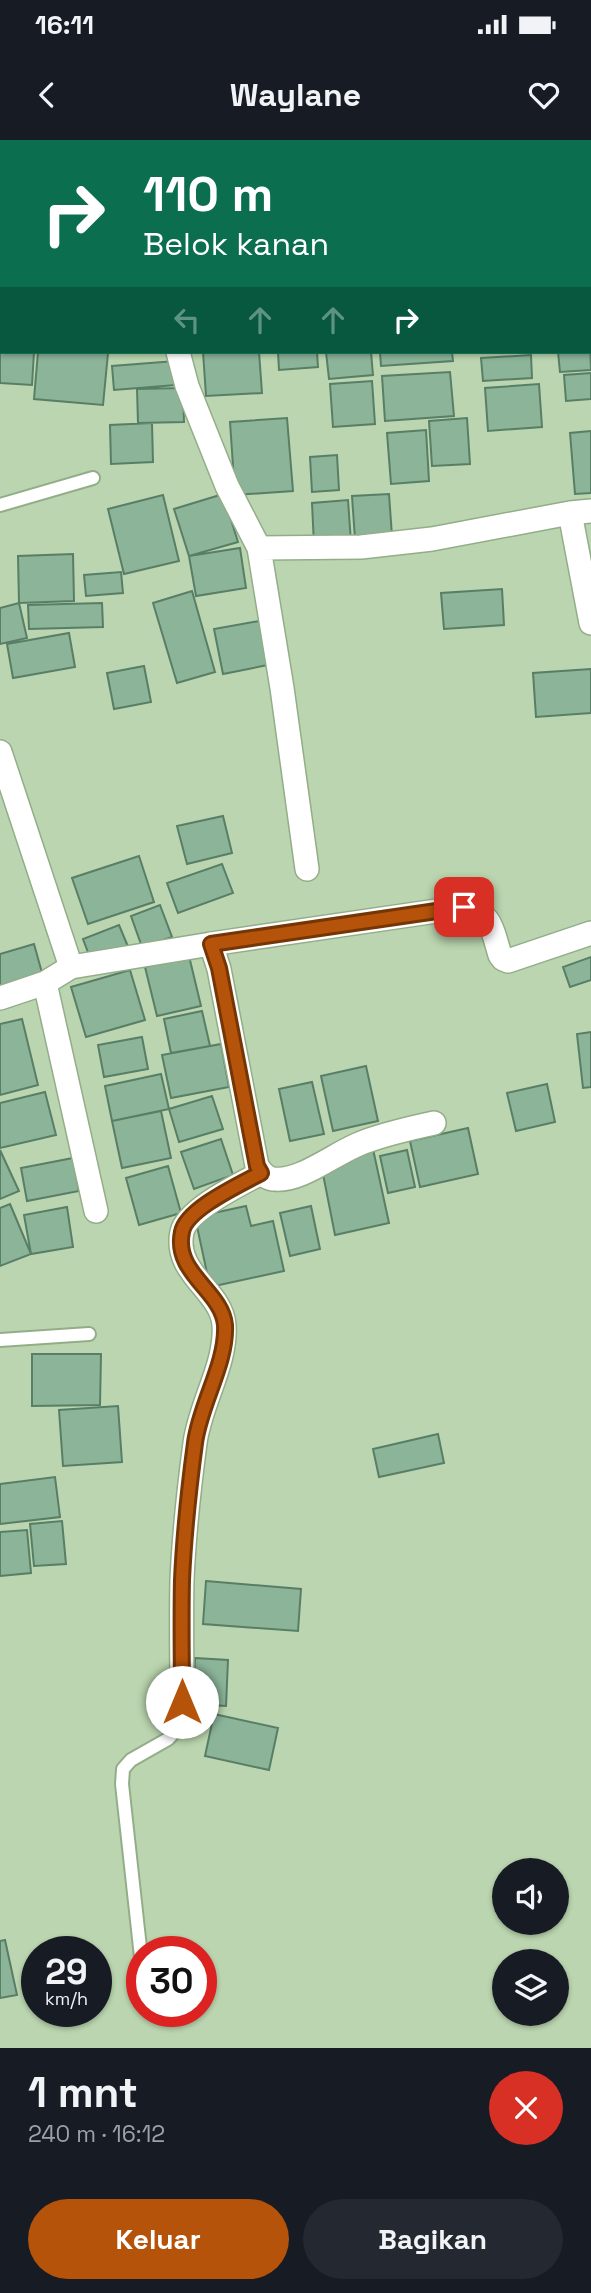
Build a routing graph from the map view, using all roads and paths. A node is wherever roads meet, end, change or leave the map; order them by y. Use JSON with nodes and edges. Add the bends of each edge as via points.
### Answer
{"nodes":[{"id":1,"x":179,"y":354,"type":"edge"},
{"id":2,"x":93,"y":478,"type":"dead end"},
{"id":3,"x":0,"y":505,"type":"edge"},
{"id":4,"x":580,"y":512,"type":"edge"},
{"id":5,"x":259,"y":548,"type":"junction"},
{"id":6,"x":591,"y":623,"type":"edge"},
{"id":7,"x":0,"y":752,"type":"edge"},
{"id":8,"x":307,"y":869,"type":"dead end"},
{"id":9,"x":591,"y":933,"type":"edge"},
{"id":10,"x":211,"y":944,"type":"junction"},
{"id":11,"x":71,"y":967,"type":"junction"},
{"id":12,"x":45,"y":983,"type":"junction"},
{"id":13,"x":0,"y":998,"type":"edge"},
{"id":14,"x":434,"y":1123,"type":"dead end"},
{"id":15,"x":261,"y":1173,"type":"junction"},
{"id":16,"x":96,"y":1211,"type":"dead end"},
{"id":17,"x":89,"y":1334,"type":"dead end"},
{"id":18,"x":0,"y":1340,"type":"edge"},
{"id":19,"x":182,"y":1702,"type":"joint"},
{"id":20,"x":139,"y":1936,"type":"edge"}],
"edges":[{"from":1,"to":5,"type":"street","via":[[227,486]]},
{"from":2,"to":3,"type":"lane"},
{"from":4,"to":5,"type":"street","via":[[361,547]]},
{"from":4,"to":6,"type":"street"},
{"from":5,"to":8,"type":"street"},
{"from":7,"to":11,"type":"street"},
{"from":9,"to":10,"type":"street","via":[[508,961],[500,955],[489,919],[464,907]]},
{"from":10,"to":11,"type":"street"},
{"from":10,"to":15,"type":"street"},
{"from":11,"to":12,"type":"street"},
{"from":12,"to":13,"type":"street"},
{"from":12,"to":16,"type":"street"},
{"from":14,"to":15,"type":"street","via":[[360,1143],[298,1176],[275,1180]]},
{"from":15,"to":19,"type":"street","via":[[200,1209],[181,1232],[187,1265],[217,1306],[225,1327],[195,1440],[182,1578]]},
{"from":17,"to":18,"type":"lane"},
{"from":19,"to":20,"type":"lane","via":[[178,1728],[123,1769]]}]}
